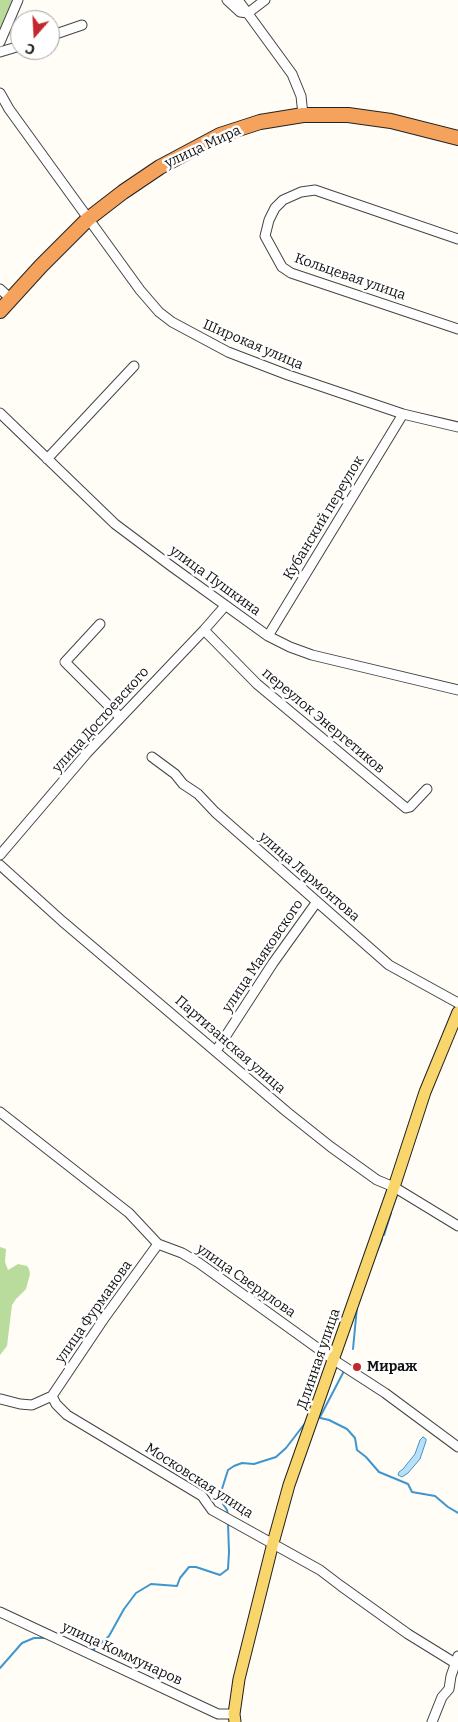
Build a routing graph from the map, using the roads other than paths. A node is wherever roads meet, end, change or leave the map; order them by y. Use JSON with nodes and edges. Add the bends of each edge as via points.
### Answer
{"nodes":[{"id":1,"x":18,"y":0,"type":"edge"},
{"id":2,"x":227,"y":0,"type":"edge"},
{"id":3,"x":238,"y":0,"type":"edge"},
{"id":4,"x":265,"y":0,"type":"edge"},
{"id":5,"x":248,"y":13,"type":"junction"},
{"id":6,"x":82,"y":25,"type":"dead end"},
{"id":7,"x":60,"y":33,"type":"edge"},
{"id":8,"x":0,"y":42,"type":"edge"},
{"id":9,"x":0,"y":93,"type":"edge"},
{"id":10,"x":303,"y":114,"type":"junction"},
{"id":11,"x":458,"y":138,"type":"edge"},
{"id":12,"x":88,"y":219,"type":"junction"},
{"id":13,"x":458,"y":239,"type":"edge"},
{"id":14,"x":0,"y":289,"type":"edge"},
{"id":15,"x":11,"y":299,"type":"junction"},
{"id":16,"x":0,"y":310,"type":"edge"},
{"id":17,"x":458,"y":329,"type":"edge"},
{"id":18,"x":134,"y":366,"type":"dead end"},
{"id":19,"x":0,"y":413,"type":"edge"},
{"id":20,"x":403,"y":414,"type":"junction"},
{"id":21,"x":458,"y":426,"type":"edge"},
{"id":22,"x":47,"y":459,"type":"junction"},
{"id":23,"x":225,"y":606,"type":"junction"},
{"id":24,"x":100,"y":624,"type":"dead end"},
{"id":25,"x":204,"y":630,"type":"junction"},
{"id":26,"x":268,"y":636,"type":"junction"},
{"id":27,"x":458,"y":690,"type":"edge"},
{"id":28,"x":120,"y":717,"type":"junction"},
{"id":29,"x":152,"y":756,"type":"dead end"},
{"id":30,"x":426,"y":788,"type":"dead end"},
{"id":31,"x":0,"y":855,"type":"edge"},
{"id":32,"x":0,"y":865,"type":"edge"},
{"id":33,"x":316,"y":903,"type":"junction"},
{"id":34,"x":458,"y":1003,"type":"edge"},
{"id":35,"x":458,"y":1012,"type":"edge"},
{"id":36,"x":216,"y":1051,"type":"junction"},
{"id":37,"x":0,"y":1112,"type":"edge"},
{"id":38,"x":394,"y":1187,"type":"junction"},
{"id":39,"x":458,"y":1226,"type":"edge"},
{"id":40,"x":158,"y":1244,"type":"junction"},
{"id":41,"x":334,"y":1360,"type":"junction"},
{"id":42,"x":52,"y":1396,"type":"junction"},
{"id":43,"x":1,"y":1399,"type":"edge"},
{"id":44,"x":458,"y":1447,"type":"edge"},
{"id":45,"x":272,"y":1543,"type":"junction"},
{"id":46,"x":0,"y":1612,"type":"edge"},
{"id":47,"x":456,"y":1659,"type":"edge"},
{"id":48,"x":454,"y":1688,"type":"edge"},
{"id":49,"x":235,"y":1718,"type":"edge"},
{"id":50,"x":432,"y":1722,"type":"edge"}],
"edges":[{"from":1,"to":8,"type":"street"},
{"from":2,"to":5,"type":"street","via":[[240,12]]},
{"from":3,"to":5,"type":"street"},
{"from":4,"to":5,"type":"street"},
{"from":5,"to":10,"type":"street","via":[[292,74],[301,96]]},
{"from":6,"to":7,"type":"street"},
{"from":9,"to":12,"type":"street","name":"Широкая улица"},
{"from":10,"to":11,"type":"highway","name":"улица Мира","via":[[348,114]]},
{"from":10,"to":12,"type":"highway","name":"улица Мира","via":[[260,122],[220,135],[160,167]]},
{"from":12,"to":15,"type":"highway","name":"улица Мира"},
{"from":12,"to":20,"type":"street","name":"Широкая улица","via":[[140,290],[172,322],[228,352]]},
{"from":13,"to":17,"type":"street","name":"Кольцевая улица","via":[[315,190],[283,200],[269,220],[265,236],[282,267],[290,273]]},
{"from":14,"to":15,"type":"street"},
{"from":15,"to":16,"type":"highway","name":"улица Мира"},
{"from":18,"to":22,"type":"street"},
{"from":19,"to":22,"type":"street","name":"улица Пушкина"},
{"from":20,"to":21,"type":"street","name":"Широкая улица"},
{"from":20,"to":26,"type":"street","name":"Кубанский переулок"},
{"from":22,"to":23,"type":"street","name":"улица Пушкина","via":[[115,524]]},
{"from":23,"to":25,"type":"street","name":"улица Достоевского"},
{"from":23,"to":26,"type":"street","name":"улица Пушкина"},
{"from":24,"to":28,"type":"street","via":[[65,662]]},
{"from":25,"to":28,"type":"street","name":"улица Достоевского"},
{"from":25,"to":30,"type":"street","name":"переулок Энергетиков","via":[[257,684],[406,808],[410,808]]},
{"from":26,"to":27,"type":"street","name":"улица Пушкина","via":[[312,655]]},
{"from":28,"to":31,"type":"street","name":"улица Достоевского"},
{"from":29,"to":33,"type":"street","name":"улица Лермонтова"},
{"from":32,"to":36,"type":"street","name":"Партизанская улица"},
{"from":33,"to":34,"type":"street","name":"улица Лермонтова","via":[[388,965]]},
{"from":33,"to":36,"type":"street","name":"улица Маяковского"},
{"from":35,"to":38,"type":"main road","name":"Длинная улица","via":[[425,1092]]},
{"from":36,"to":38,"type":"street","name":"Партизанская улица","via":[[331,1147],[377,1180]]},
{"from":37,"to":40,"type":"street","name":"улица Свердлова","via":[[129,1213]]},
{"from":38,"to":39,"type":"street","name":"Партизанская улица"},
{"from":38,"to":41,"type":"main road","name":"Длинная улица"},
{"from":40,"to":41,"type":"street","name":"улица Свердлова","via":[[199,1263]]},
{"from":40,"to":42,"type":"street","name":"улица Фурманова"},
{"from":41,"to":44,"type":"street","name":"улица Свердлова"},
{"from":41,"to":45,"type":"main road","name":"Длинная улица"},
{"from":42,"to":43,"type":"street","via":[[32,1405]]},
{"from":42,"to":45,"type":"street","name":"Московская улица","via":[[67,1414],[202,1496],[208,1506],[232,1522]]},
{"from":45,"to":47,"type":"street","name":"Московская улица","via":[[320,1570],[408,1634]]},
{"from":45,"to":49,"type":"main road","name":"Длинная улица","via":[[239,1678]]},
{"from":46,"to":49,"type":"street","name":"улица Коммунаров","via":[[218,1714]]},
{"from":47,"to":48,"type":"street","via":[[451,1676]]},
{"from":48,"to":50,"type":"street","via":[[442,1697]]}]}
